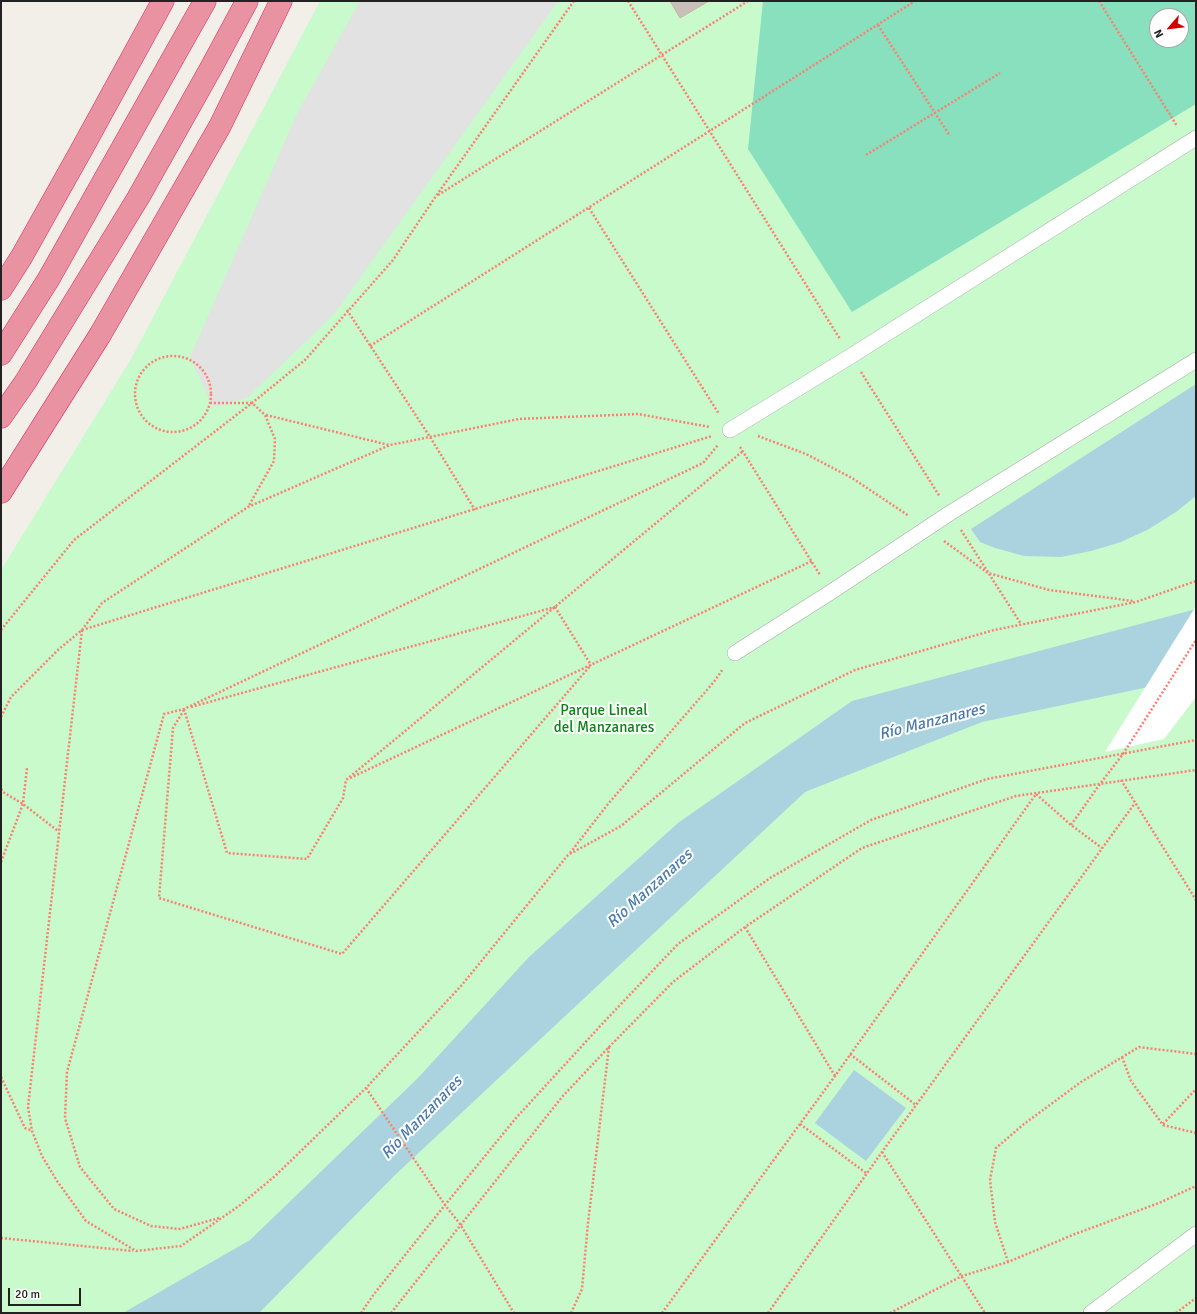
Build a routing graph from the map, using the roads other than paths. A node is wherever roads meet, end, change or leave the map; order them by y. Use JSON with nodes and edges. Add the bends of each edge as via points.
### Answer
{"nodes":[{"id":1,"x":163,"y":1,"type":"edge"},
{"id":2,"x":205,"y":1,"type":"edge"},
{"id":3,"x":247,"y":1,"type":"edge"},
{"id":4,"x":281,"y":1,"type":"edge"},
{"id":5,"x":1192,"y":140,"type":"edge"},
{"id":6,"x":22,"y":256,"type":"junction"},
{"id":7,"x":1,"y":281,"type":"edge"},
{"id":8,"x":1,"y":290,"type":"edge"},
{"id":9,"x":1,"y":354,"type":"edge"},
{"id":10,"x":1196,"y":360,"type":"edge"},
{"id":11,"x":1,"y":416,"type":"edge"},
{"id":12,"x":730,"y":430,"type":"road end"},
{"id":13,"x":1,"y":492,"type":"edge"},
{"id":14,"x":735,"y":652,"type":"road end"},
{"id":15,"x":1196,"y":1234,"type":"edge"},
{"id":16,"x":1091,"y":1313,"type":"edge"}],
"edges":[{"from":1,"to":6,"type":"highway"},
{"from":2,"to":9,"type":"highway","via":[[48,280]]},
{"from":3,"to":11,"type":"highway","via":[[138,198],[26,381]]},
{"from":4,"to":13,"type":"highway","via":[[220,126],[100,335]]},
{"from":5,"to":12,"type":"street"},
{"from":6,"to":7,"type":"highway"},
{"from":6,"to":8,"type":"highway"},
{"from":10,"to":14,"type":"street","via":[[950,513]]},
{"from":15,"to":16,"type":"street"}]}
